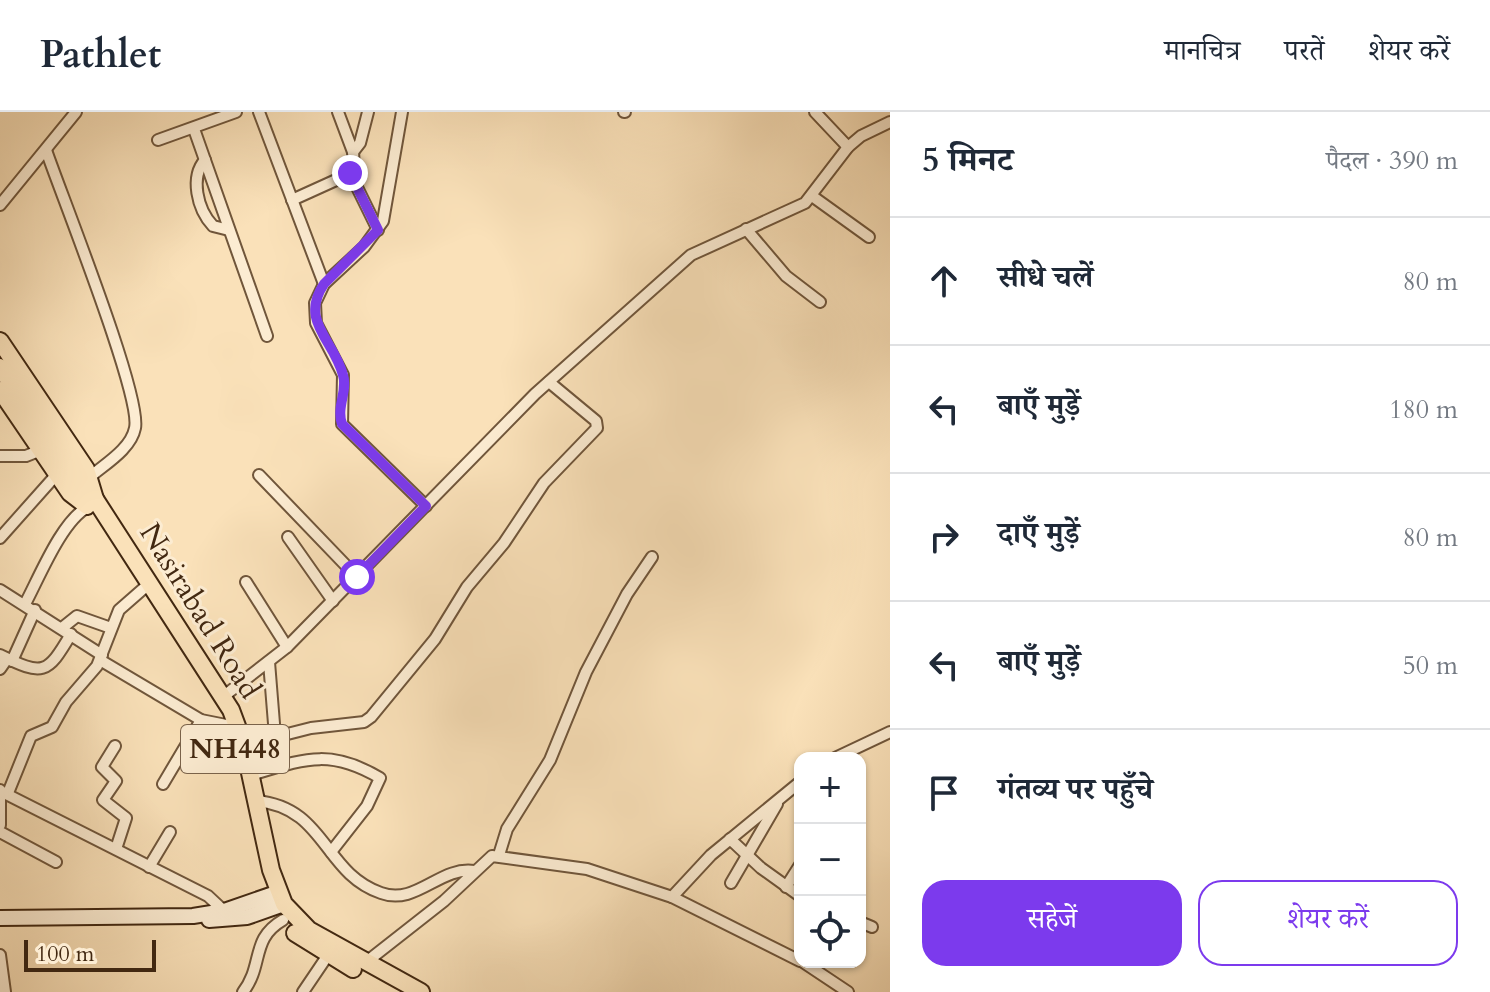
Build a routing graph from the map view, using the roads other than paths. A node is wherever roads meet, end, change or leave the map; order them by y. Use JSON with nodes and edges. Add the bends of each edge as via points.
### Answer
{"nodes":[{"id":1,"x":76,"y":112,"type":"edge"},
{"id":2,"x":236,"y":112,"type":"edge"},
{"id":3,"x":259,"y":112,"type":"edge"},
{"id":4,"x":338,"y":112,"type":"edge"},
{"id":5,"x":368,"y":112,"type":"edge"},
{"id":6,"x":402,"y":112,"type":"edge"},
{"id":7,"x":819,"y":113,"type":"edge"},
{"id":8,"x":890,"y":122,"type":"edge"},
{"id":9,"x":194,"y":129,"type":"junction"},
{"id":10,"x":158,"y":140,"type":"dead end"},
{"id":11,"x":848,"y":147,"type":"junction"},
{"id":12,"x":46,"y":150,"type":"junction"},
{"id":13,"x":353,"y":152,"type":"junction"},
{"id":14,"x":205,"y":160,"type":"junction"},
{"id":15,"x":350,"y":173,"type":"junction"},
{"id":16,"x":812,"y":196,"type":"junction"},
{"id":17,"x":292,"y":200,"type":"junction"},
{"id":18,"x":0,"y":205,"type":"edge"},
{"id":19,"x":746,"y":229,"type":"junction"},
{"id":20,"x":229,"y":230,"type":"junction"},
{"id":21,"x":378,"y":230,"type":"junction"},
{"id":22,"x":869,"y":237,"type":"dead end"},
{"id":23,"x":324,"y":284,"type":"junction"},
{"id":24,"x":820,"y":302,"type":"dead end"},
{"id":25,"x":267,"y":336,"type":"dead end"},
{"id":26,"x":0,"y":341,"type":"edge"},
{"id":27,"x":0,"y":367,"type":"edge"},
{"id":28,"x":549,"y":382,"type":"junction"},
{"id":29,"x":0,"y":390,"type":"edge"},
{"id":30,"x":41,"y":450,"type":"junction"},
{"id":31,"x":0,"y":456,"type":"edge"},
{"id":32,"x":57,"y":474,"type":"junction"},
{"id":33,"x":259,"y":475,"type":"dead end"},
{"id":34,"x":83,"y":478,"type":"junction"},
{"id":35,"x":90,"y":504,"type":"junction"},
{"id":36,"x":426,"y":506,"type":"junction"},
{"id":37,"x":288,"y":537,"type":"dead end"},
{"id":38,"x":0,"y":538,"type":"edge"},
{"id":39,"x":652,"y":557,"type":"dead end"},
{"id":40,"x":357,"y":577,"type":"junction"},
{"id":41,"x":246,"y":582,"type":"dead end"},
{"id":42,"x":143,"y":589,"type":"junction"},
{"id":43,"x":0,"y":590,"type":"edge"},
{"id":44,"x":333,"y":601,"type":"junction"},
{"id":45,"x":25,"y":604,"type":"junction"},
{"id":46,"x":35,"y":610,"type":"junction"},
{"id":47,"x":111,"y":628,"type":"junction"},
{"id":48,"x":67,"y":631,"type":"junction"},
{"id":49,"x":287,"y":647,"type":"junction"},
{"id":50,"x":6,"y":658,"type":"edge"},
{"id":51,"x":101,"y":658,"type":"junction"},
{"id":52,"x":269,"y":662,"type":"junction"},
{"id":53,"x":0,"y":669,"type":"edge"},
{"id":54,"x":224,"y":696,"type":"junction"},
{"id":55,"x":201,"y":720,"type":"junction"},
{"id":56,"x":226,"y":725,"type":"junction"},
{"id":57,"x":890,"y":732,"type":"edge"},
{"id":58,"x":275,"y":736,"type":"junction"},
{"id":59,"x":244,"y":745,"type":"junction"},
{"id":60,"x":115,"y":746,"type":"dead end"},
{"id":61,"x":848,"y":752,"type":"edge"},
{"id":62,"x":251,"y":775,"type":"junction"},
{"id":63,"x":163,"y":784,"type":"dead end"},
{"id":64,"x":794,"y":787,"type":"edge"},
{"id":65,"x":3,"y":791,"type":"edge"},
{"id":66,"x":780,"y":799,"type":"junction"},
{"id":67,"x":256,"y":801,"type":"junction"},
{"id":68,"x":0,"y":825,"type":"edge"},
{"id":69,"x":0,"y":832,"type":"edge"},
{"id":70,"x":170,"y":832,"type":"dead end"},
{"id":71,"x":730,"y":839,"type":"junction"},
{"id":72,"x":116,"y":849,"type":"junction"},
{"id":73,"x":331,"y":852,"type":"junction"},
{"id":74,"x":499,"y":855,"type":"junction"},
{"id":75,"x":748,"y":857,"type":"junction"},
{"id":76,"x":56,"y":862,"type":"dead end"},
{"id":77,"x":149,"y":867,"type":"junction"},
{"id":78,"x":474,"y":871,"type":"junction"},
{"id":79,"x":794,"y":874,"type":"edge"},
{"id":80,"x":731,"y":883,"type":"dead end"},
{"id":81,"x":786,"y":887,"type":"junction"},
{"id":82,"x":794,"y":892,"type":"edge"},
{"id":83,"x":672,"y":897,"type":"junction"},
{"id":84,"x":278,"y":904,"type":"junction"},
{"id":85,"x":224,"y":911,"type":"junction"},
{"id":86,"x":193,"y":916,"type":"junction"},
{"id":87,"x":0,"y":918,"type":"edge"},
{"id":88,"x":866,"y":924,"type":"edge"},
{"id":89,"x":872,"y":927,"type":"dead end"},
{"id":90,"x":0,"y":955,"type":"edge"},
{"id":91,"x":328,"y":955,"type":"junction"},
{"id":92,"x":794,"y":958,"type":"edge"},
{"id":93,"x":365,"y":963,"type":"junction"},
{"id":94,"x":812,"y":968,"type":"edge"},
{"id":95,"x":5,"y":992,"type":"edge"},
{"id":96,"x":243,"y":992,"type":"edge"},
{"id":97,"x":303,"y":992,"type":"edge"},
{"id":98,"x":396,"y":992,"type":"edge"},
{"id":99,"x":421,"y":992,"type":"edge"},
{"id":100,"x":848,"y":992,"type":"edge"}],
"edges":[{"from":1,"to":12,"type":"street"},
{"from":2,"to":9,"type":"street"},
{"from":3,"to":17,"type":"street"},
{"from":4,"to":13,"type":"street"},
{"from":5,"to":13,"type":"street"},
{"from":6,"to":21,"type":"street"},
{"from":7,"to":11,"type":"street"},
{"from":8,"to":11,"type":"street"},
{"from":9,"to":10,"type":"street"},
{"from":9,"to":14,"type":"street"},
{"from":11,"to":16,"type":"street"},
{"from":12,"to":18,"type":"street"},
{"from":12,"to":34,"type":"street","via":[[126,379],[135,419],[130,440]]},
{"from":13,"to":15,"type":"street"},
{"from":14,"to":20,"type":"street"},
{"from":14,"to":20,"type":"street","via":[[195,173],[205,214],[213,226]]},
{"from":15,"to":17,"type":"street"},
{"from":15,"to":21,"type":"street"},
{"from":16,"to":19,"type":"street","via":[[792,211]]},
{"from":16,"to":22,"type":"street"},
{"from":17,"to":23,"type":"street"},
{"from":19,"to":24,"type":"street","via":[[786,276]]},
{"from":19,"to":28,"type":"street","via":[[691,255]]},
{"from":20,"to":25,"type":"street"},
{"from":21,"to":23,"type":"street"},
{"from":23,"to":36,"type":"street","via":[[314,314],[343,375],[342,424]]},
{"from":26,"to":34,"type":"highway"},
{"from":27,"to":34,"type":"highway","name":"Nasirabad Road","number":"NH448"},
{"from":28,"to":36,"type":"street"},
{"from":28,"to":58,"type":"street","via":[[596,421],[597,428],[544,483],[435,639],[369,720]]},
{"from":29,"to":30,"type":"highway"},
{"from":30,"to":31,"type":"street"},
{"from":30,"to":32,"type":"highway"},
{"from":32,"to":35,"type":"highway","via":[[70,493]]},
{"from":32,"to":38,"type":"street"},
{"from":33,"to":40,"type":"street"},
{"from":34,"to":35,"type":"highway","name":"Nasirabad Road","number":"NH448"},
{"from":35,"to":42,"type":"highway","name":"Nasirabad Road","number":"NH448"},
{"from":35,"to":45,"type":"street","via":[[68,526]]},
{"from":35,"to":54,"type":"highway","name":"Nasirabad Road","number":"NH448"},
{"from":36,"to":40,"type":"street"},
{"from":37,"to":44,"type":"street"},
{"from":39,"to":74,"type":"street","via":[[586,672],[550,760],[507,829]]},
{"from":40,"to":44,"type":"street"},
{"from":41,"to":49,"type":"street"},
{"from":42,"to":47,"type":"street","via":[[119,610]]},
{"from":42,"to":56,"type":"highway","name":"Nasirabad Road","number":"NH448"},
{"from":43,"to":45,"type":"street"},
{"from":44,"to":49,"type":"street"},
{"from":45,"to":46,"type":"street"},
{"from":46,"to":48,"type":"street"},
{"from":46,"to":50,"type":"street"},
{"from":47,"to":48,"type":"street","via":[[77,616]]},
{"from":47,"to":51,"type":"street"},
{"from":48,"to":50,"type":"street","via":[[49,667],[38,670]]},
{"from":48,"to":51,"type":"street"},
{"from":49,"to":52,"type":"street"},
{"from":50,"to":53,"type":"street"},
{"from":51,"to":55,"type":"street"},
{"from":51,"to":65,"type":"street","via":[[52,727],[31,736]]},
{"from":52,"to":54,"type":"street"},
{"from":52,"to":58,"type":"street"},
{"from":54,"to":59,"type":"highway","name":"Nasirabad Road","number":"NH448"},
{"from":55,"to":56,"type":"street"},
{"from":55,"to":63,"type":"street"},
{"from":56,"to":84,"type":"highway","name":"Nasirabad Road","number":"NH448"},
{"from":57,"to":61,"type":"street"},
{"from":58,"to":59,"type":"street"},
{"from":59,"to":62,"type":"highway","name":"Nasirabad Road","number":"NH448"},
{"from":60,"to":72,"type":"street","via":[[102,767],[116,781],[103,800],[126,818]]},
{"from":62,"to":67,"type":"highway","name":"Nasirabad Road","number":"NH448"},
{"from":62,"to":73,"type":"street","via":[[310,757],[329,757],[380,778],[367,806]]},
{"from":64,"to":66,"type":"street"},
{"from":65,"to":68,"type":"street"},
{"from":65,"to":72,"type":"street"},
{"from":66,"to":71,"type":"street"},
{"from":66,"to":75,"type":"street"},
{"from":67,"to":73,"type":"street","via":[[281,804],[304,818]]},
{"from":67,"to":84,"type":"highway","name":"Nasirabad Road","number":"NH448"},
{"from":69,"to":76,"type":"street"},
{"from":70,"to":77,"type":"street"},
{"from":71,"to":75,"type":"street"},
{"from":71,"to":83,"type":"street"},
{"from":72,"to":77,"type":"street"},
{"from":73,"to":78,"type":"street","via":[[372,889],[397,896],[454,872]]},
{"from":74,"to":78,"type":"street"},
{"from":74,"to":83,"type":"street","via":[[587,869]]},
{"from":75,"to":80,"type":"street"},
{"from":75,"to":81,"type":"street"},
{"from":77,"to":85,"type":"street","via":[[208,896]]},
{"from":78,"to":93,"type":"street"},
{"from":79,"to":81,"type":"street"},
{"from":81,"to":82,"type":"street"},
{"from":83,"to":92,"type":"street"},
{"from":84,"to":85,"type":"main road"},
{"from":84,"to":86,"type":"main road","via":[[225,921]]},
{"from":84,"to":91,"type":"highway","via":[[297,934]]},
{"from":84,"to":93,"type":"highway","via":[[309,930]]},
{"from":84,"to":96,"type":"street","via":[[263,936],[256,971]]},
{"from":85,"to":86,"type":"main road"},
{"from":86,"to":87,"type":"main road"},
{"from":88,"to":89,"type":"street"},
{"from":90,"to":95,"type":"street"},
{"from":91,"to":97,"type":"street"},
{"from":91,"to":98,"type":"highway"},
{"from":93,"to":99,"type":"highway"},
{"from":94,"to":100,"type":"street"}]}
